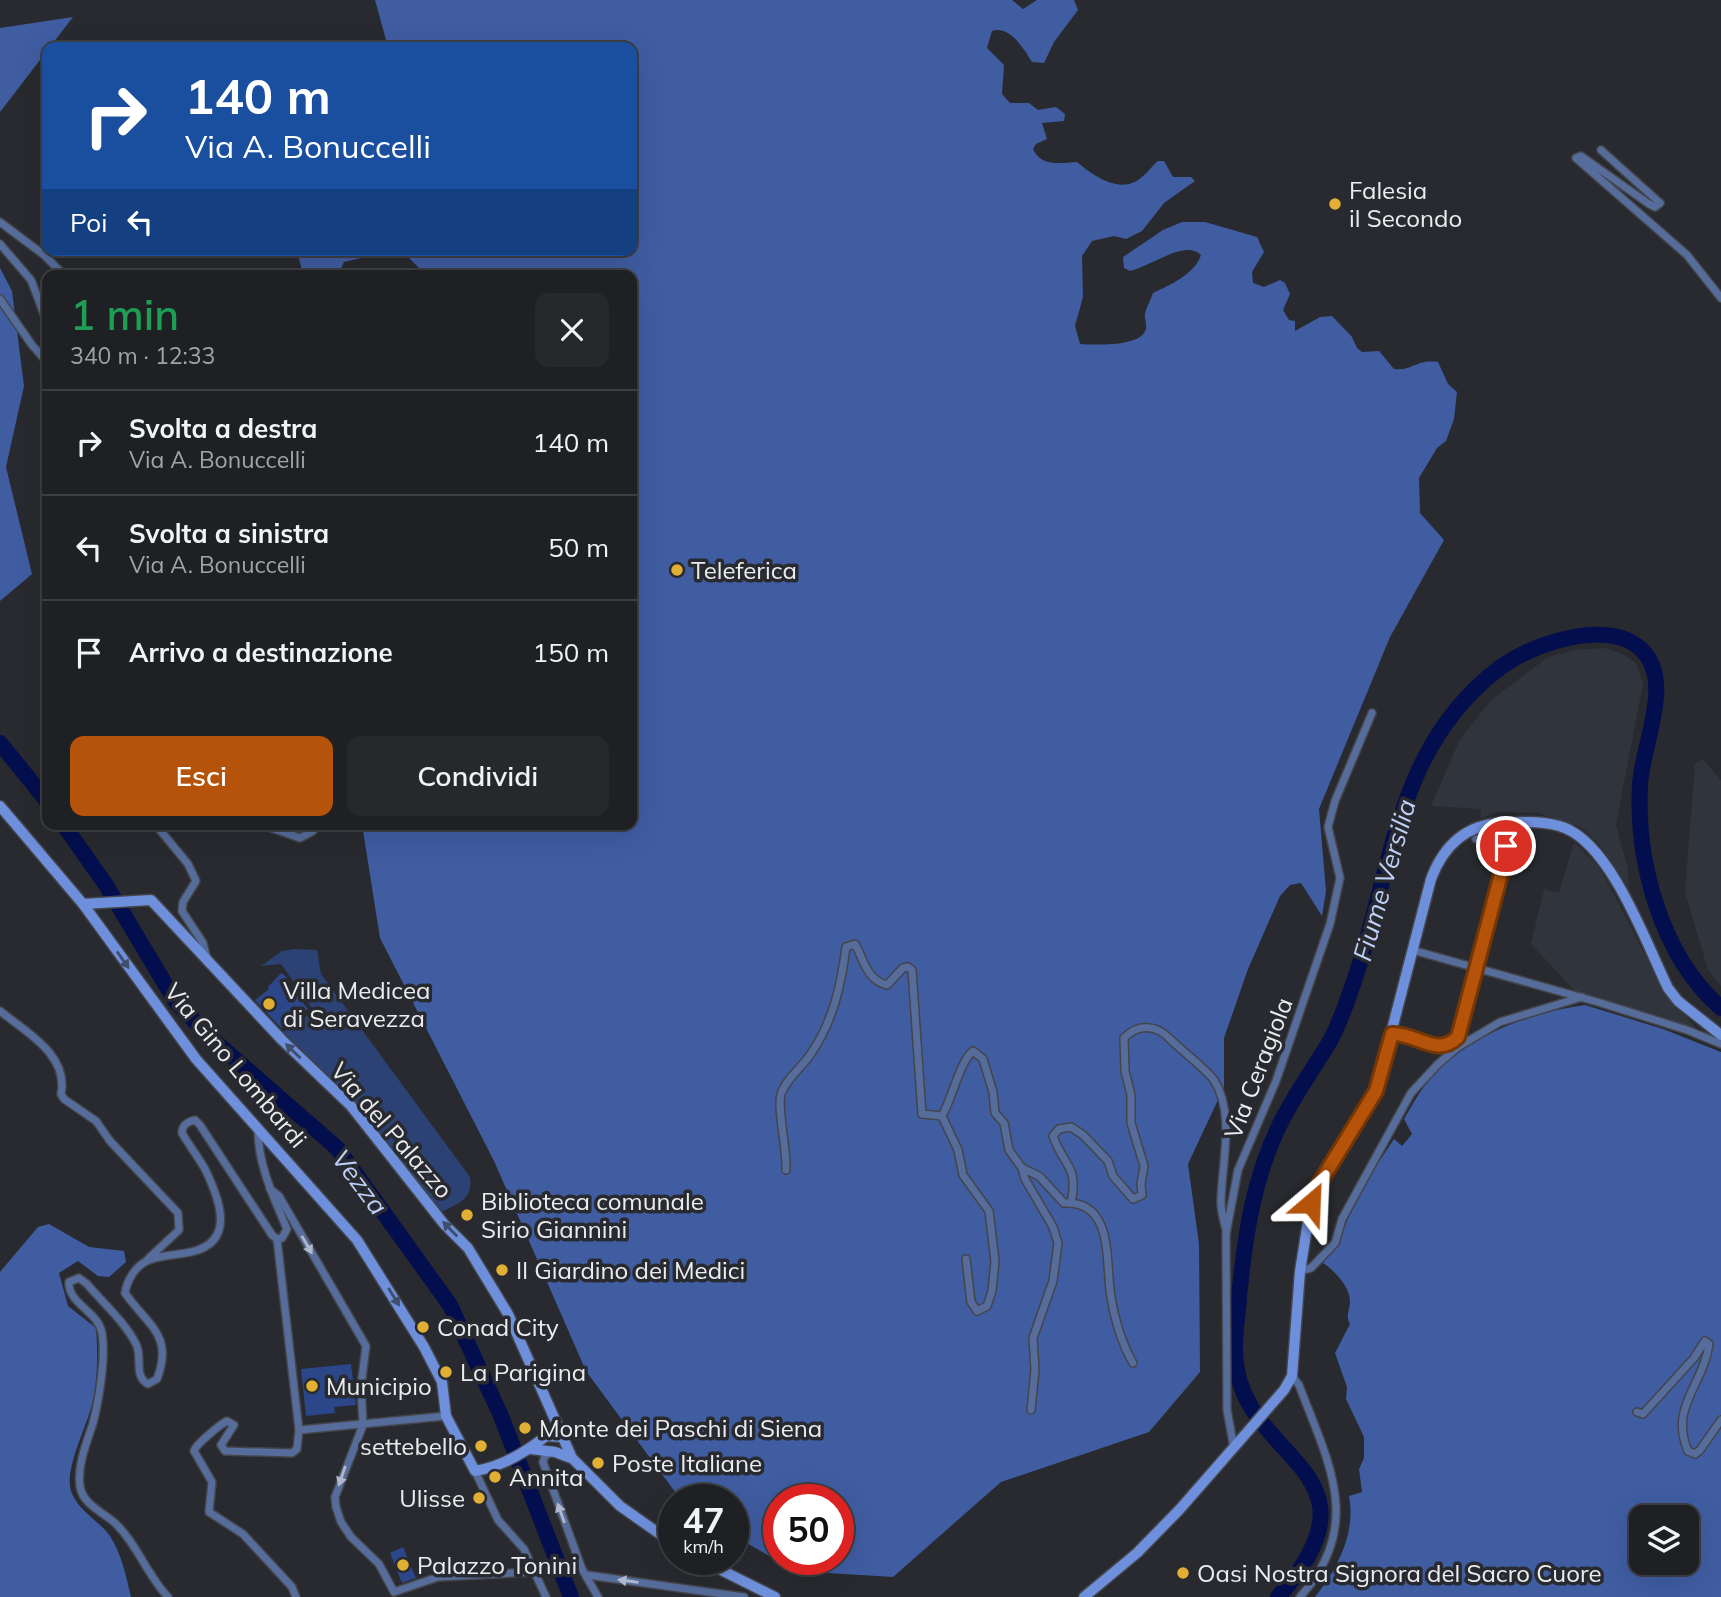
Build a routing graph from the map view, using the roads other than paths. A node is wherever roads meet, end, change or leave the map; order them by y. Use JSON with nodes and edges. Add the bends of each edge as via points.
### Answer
{"nodes":[{"id":1,"x":1601,"y":150,"type":"dead end"},
{"id":2,"x":0,"y":222,"type":"edge"},
{"id":3,"x":0,"y":244,"type":"edge"},
{"id":4,"x":42,"y":254,"type":"edge"},
{"id":5,"x":45,"y":256,"type":"edge"},
{"id":6,"x":59,"y":270,"type":"edge"},
{"id":7,"x":1721,"y":298,"type":"edge"},
{"id":8,"x":0,"y":299,"type":"edge"},
{"id":9,"x":42,"y":309,"type":"edge"},
{"id":10,"x":42,"y":356,"type":"edge"},
{"id":11,"x":1372,"y":713,"type":"dead end"},
{"id":12,"x":0,"y":806,"type":"edge"},
{"id":13,"x":160,"y":830,"type":"edge"},
{"id":14,"x":277,"y":830,"type":"edge"},
{"id":15,"x":312,"y":830,"type":"edge"},
{"id":16,"x":1476,"y":839,"type":"dead end"},
{"id":17,"x":83,"y":904,"type":"junction"},
{"id":18,"x":1412,"y":950,"type":"junction"},
{"id":19,"x":207,"y":960,"type":"junction"},
{"id":20,"x":1476,"y":967,"type":"junction"},
{"id":21,"x":1582,"y":998,"type":"junction"},
{"id":22,"x":0,"y":1011,"type":"edge"},
{"id":23,"x":1392,"y":1034,"type":"junction"},
{"id":24,"x":1721,"y":1035,"type":"edge"},
{"id":25,"x":1721,"y":1044,"type":"edge"},
{"id":26,"x":942,"y":1116,"type":"junction"},
{"id":27,"x":258,"y":1130,"type":"junction"},
{"id":28,"x":1022,"y":1168,"type":"junction"},
{"id":29,"x":786,"y":1170,"type":"dead end"},
{"id":30,"x":270,"y":1189,"type":"junction"},
{"id":31,"x":1070,"y":1203,"type":"junction"},
{"id":32,"x":1226,"y":1234,"type":"junction"},
{"id":33,"x":276,"y":1239,"type":"junction"},
{"id":34,"x":966,"y":1259,"type":"dead end"},
{"id":35,"x":147,"y":1260,"type":"junction"},
{"id":36,"x":1300,"y":1271,"type":"junction"},
{"id":37,"x":1133,"y":1363,"type":"dead end"},
{"id":38,"x":1292,"y":1376,"type":"junction"},
{"id":39,"x":1031,"y":1410,"type":"dead end"},
{"id":40,"x":1637,"y":1412,"type":"dead end"},
{"id":41,"x":446,"y":1416,"type":"junction"},
{"id":42,"x":1721,"y":1420,"type":"edge"},
{"id":43,"x":363,"y":1425,"type":"junction"},
{"id":44,"x":299,"y":1430,"type":"junction"},
{"id":45,"x":561,"y":1437,"type":"junction"},
{"id":46,"x":1234,"y":1448,"type":"junction"},
{"id":47,"x":531,"y":1449,"type":"junction"},
{"id":48,"x":552,"y":1451,"type":"junction"},
{"id":49,"x":572,"y":1458,"type":"junction"},
{"id":50,"x":475,"y":1471,"type":"junction"},
{"id":51,"x":658,"y":1533,"type":"edge"},
{"id":52,"x":533,"y":1572,"type":"junction"},
{"id":53,"x":731,"y":1575,"type":"edge"},
{"id":54,"x":587,"y":1576,"type":"junction"},
{"id":55,"x":538,"y":1583,"type":"junction"},
{"id":56,"x":168,"y":1597,"type":"edge"},
{"id":57,"x":296,"y":1597,"type":"edge"},
{"id":58,"x":538,"y":1597,"type":"edge"},
{"id":59,"x":546,"y":1597,"type":"edge"},
{"id":60,"x":598,"y":1597,"type":"edge"},
{"id":61,"x":744,"y":1597,"type":"edge"},
{"id":62,"x":775,"y":1597,"type":"edge"},
{"id":63,"x":1084,"y":1597,"type":"edge"},
{"id":64,"x":1300,"y":1597,"type":"edge"}],
"edges":[{"from":1,"to":7,"type":"street","via":[[1660,202],[1655,207],[1649,204],[1581,156],[1576,158],[1686,255]]},
{"from":2,"to":4,"type":"street"},
{"from":3,"to":9,"type":"street","via":[[31,280]]},
{"from":5,"to":6,"type":"street"},
{"from":8,"to":10,"type":"street"},
{"from":11,"to":32,"type":"street","name":"Via Ceragiola","via":[[1328,827],[1340,878],[1335,907],[1298,1021],[1238,1170]]},
{"from":12,"to":17,"type":"main road","name":"Via Gino Lombardi"},
{"from":13,"to":19,"type":"street","via":[[196,881],[182,911],[203,943]]},
{"from":14,"to":15,"type":"street","via":[[300,838]]},
{"from":16,"to":20,"type":"street","via":[[1506,846],[1506,855]]},
{"from":17,"to":19,"type":"main road","name":"Via del Palazzo","via":[[151,900]]},
{"from":17,"to":27,"type":"main road","name":"Via Gino Lombardi","one_way":true,"via":[[181,1040]]},
{"from":18,"to":20,"type":"street"},
{"from":18,"to":23,"type":"main road"},
{"from":18,"to":24,"type":"main road","via":[[1435,868],[1458,836],[1496,823],[1545,823],[1565,828],[1584,839],[1606,863],[1668,988]]},
{"from":45,"to":19,"type":"main road","name":"Via del Palazzo","one_way":true,"via":[[508,1314],[468,1248],[351,1107]]},
{"from":20,"to":21,"type":"street"},
{"from":20,"to":23,"type":"street","via":[[1458,1037],[1449,1046]]},
{"from":21,"to":25,"type":"street"},
{"from":21,"to":36,"type":"street","via":[[1500,1022],[1438,1064],[1411,1093],[1348,1208],[1335,1242],[1311,1268]]},
{"from":22,"to":35,"type":"street","via":[[33,1035],[60,1068],[64,1100],[96,1121],[110,1142],[178,1213],[179,1230]]},
{"from":23,"to":36,"type":"main road","via":[[1376,1091],[1319,1184],[1306,1227]]},
{"from":26,"to":28,"type":"street","via":[[966,1056],[973,1051],[979,1054],[993,1092],[995,1113],[1004,1123],[1009,1150]]},
{"from":26,"to":29,"type":"street","via":[[922,1114],[912,970],[903,968],[887,985],[877,982],[866,971],[855,944],[850,944],[837,1001],[822,1034],[782,1090],[779,1102]]},
{"from":26,"to":34,"type":"street","via":[[958,1150],[963,1175],[989,1212],[995,1261],[992,1291],[987,1306],[977,1311],[971,1302]]},
{"from":27,"to":30,"type":"street"},
{"from":27,"to":41,"type":"main road","name":"Via Gino Lombardi","one_way":true,"via":[[357,1240],[442,1382]]},
{"from":28,"to":31,"type":"street","via":[[1039,1175],[1064,1203]]},
{"from":28,"to":39,"type":"street","via":[[1058,1243],[1053,1282],[1033,1338]]},
{"from":30,"to":33,"type":"street","via":[[287,1230]]},
{"from":30,"to":43,"type":"street","one_way":true,"via":[[279,1196],[366,1346]]},
{"from":31,"to":32,"type":"street","via":[[1075,1184],[1053,1136],[1059,1129],[1071,1127],[1108,1161],[1133,1199],[1142,1195],[1144,1166],[1131,1123],[1123,1051],[1124,1038],[1134,1028],[1147,1026],[1167,1035],[1212,1077],[1221,1095],[1226,1159],[1221,1205]]},
{"from":31,"to":37,"type":"street","via":[[1091,1211],[1104,1232],[1115,1321]]},
{"from":32,"to":46,"type":"street","name":"Via Ceragiola","via":[[1227,1410]]},
{"from":33,"to":35,"type":"street","via":[[195,1120],[187,1122],[182,1133],[214,1195],[221,1219],[218,1237],[206,1248]]},
{"from":33,"to":44,"type":"street"},
{"from":35,"to":56,"type":"street","via":[[127,1280],[125,1293],[159,1334],[164,1347],[157,1379],[148,1384],[139,1375],[136,1344],[87,1284],[79,1278],[69,1282],[73,1296],[97,1319],[103,1334],[100,1384],[80,1487],[87,1502],[127,1536]]},
{"from":36,"to":38,"type":"main road"},
{"from":38,"to":46,"type":"main road"},
{"from":38,"to":64,"type":"street","via":[[1337,1489],[1339,1517],[1323,1565]]},
{"from":40,"to":42,"type":"street","via":[[1643,1415],[1705,1341],[1709,1344],[1707,1360],[1681,1422],[1688,1451],[1695,1454],[1700,1450]]},
{"from":41,"to":43,"type":"street"},
{"from":41,"to":50,"type":"main road","name":"Via Gino Lombardi"},
{"from":43,"to":44,"type":"street"},
{"from":43,"to":52,"type":"street","one_way":true,"via":[[335,1497],[336,1507],[351,1537],[379,1564],[394,1592],[438,1577]]},
{"from":44,"to":57,"type":"street","via":[[297,1449],[292,1453],[225,1451],[220,1445],[233,1424],[227,1421],[195,1445],[194,1451],[212,1482],[209,1512],[243,1535]]},
{"from":45,"to":47,"type":"main road","via":[[546,1436]]},
{"from":45,"to":48,"type":"main road"},
{"from":45,"to":49,"type":"main road","name":"Via del Palazzo"},
{"from":46,"to":63,"type":"main road","via":[[1137,1553]]},
{"from":47,"to":48,"type":"main road"},
{"from":47,"to":50,"type":"main road"},
{"from":48,"to":49,"type":"main road"},
{"from":54,"to":48,"type":"street","one_way":true,"via":[[543,1462]]},
{"from":49,"to":51,"type":"main road","via":[[620,1506]]},
{"from":50,"to":52,"type":"street","via":[[498,1520],[524,1549]]},
{"from":52,"to":55,"type":"street"},
{"from":53,"to":62,"type":"main road"},
{"from":54,"to":60,"type":"street"},
{"from":61,"to":54,"type":"street","one_way":true},
{"from":55,"to":58,"type":"street"},
{"from":55,"to":59,"type":"street"}]}
